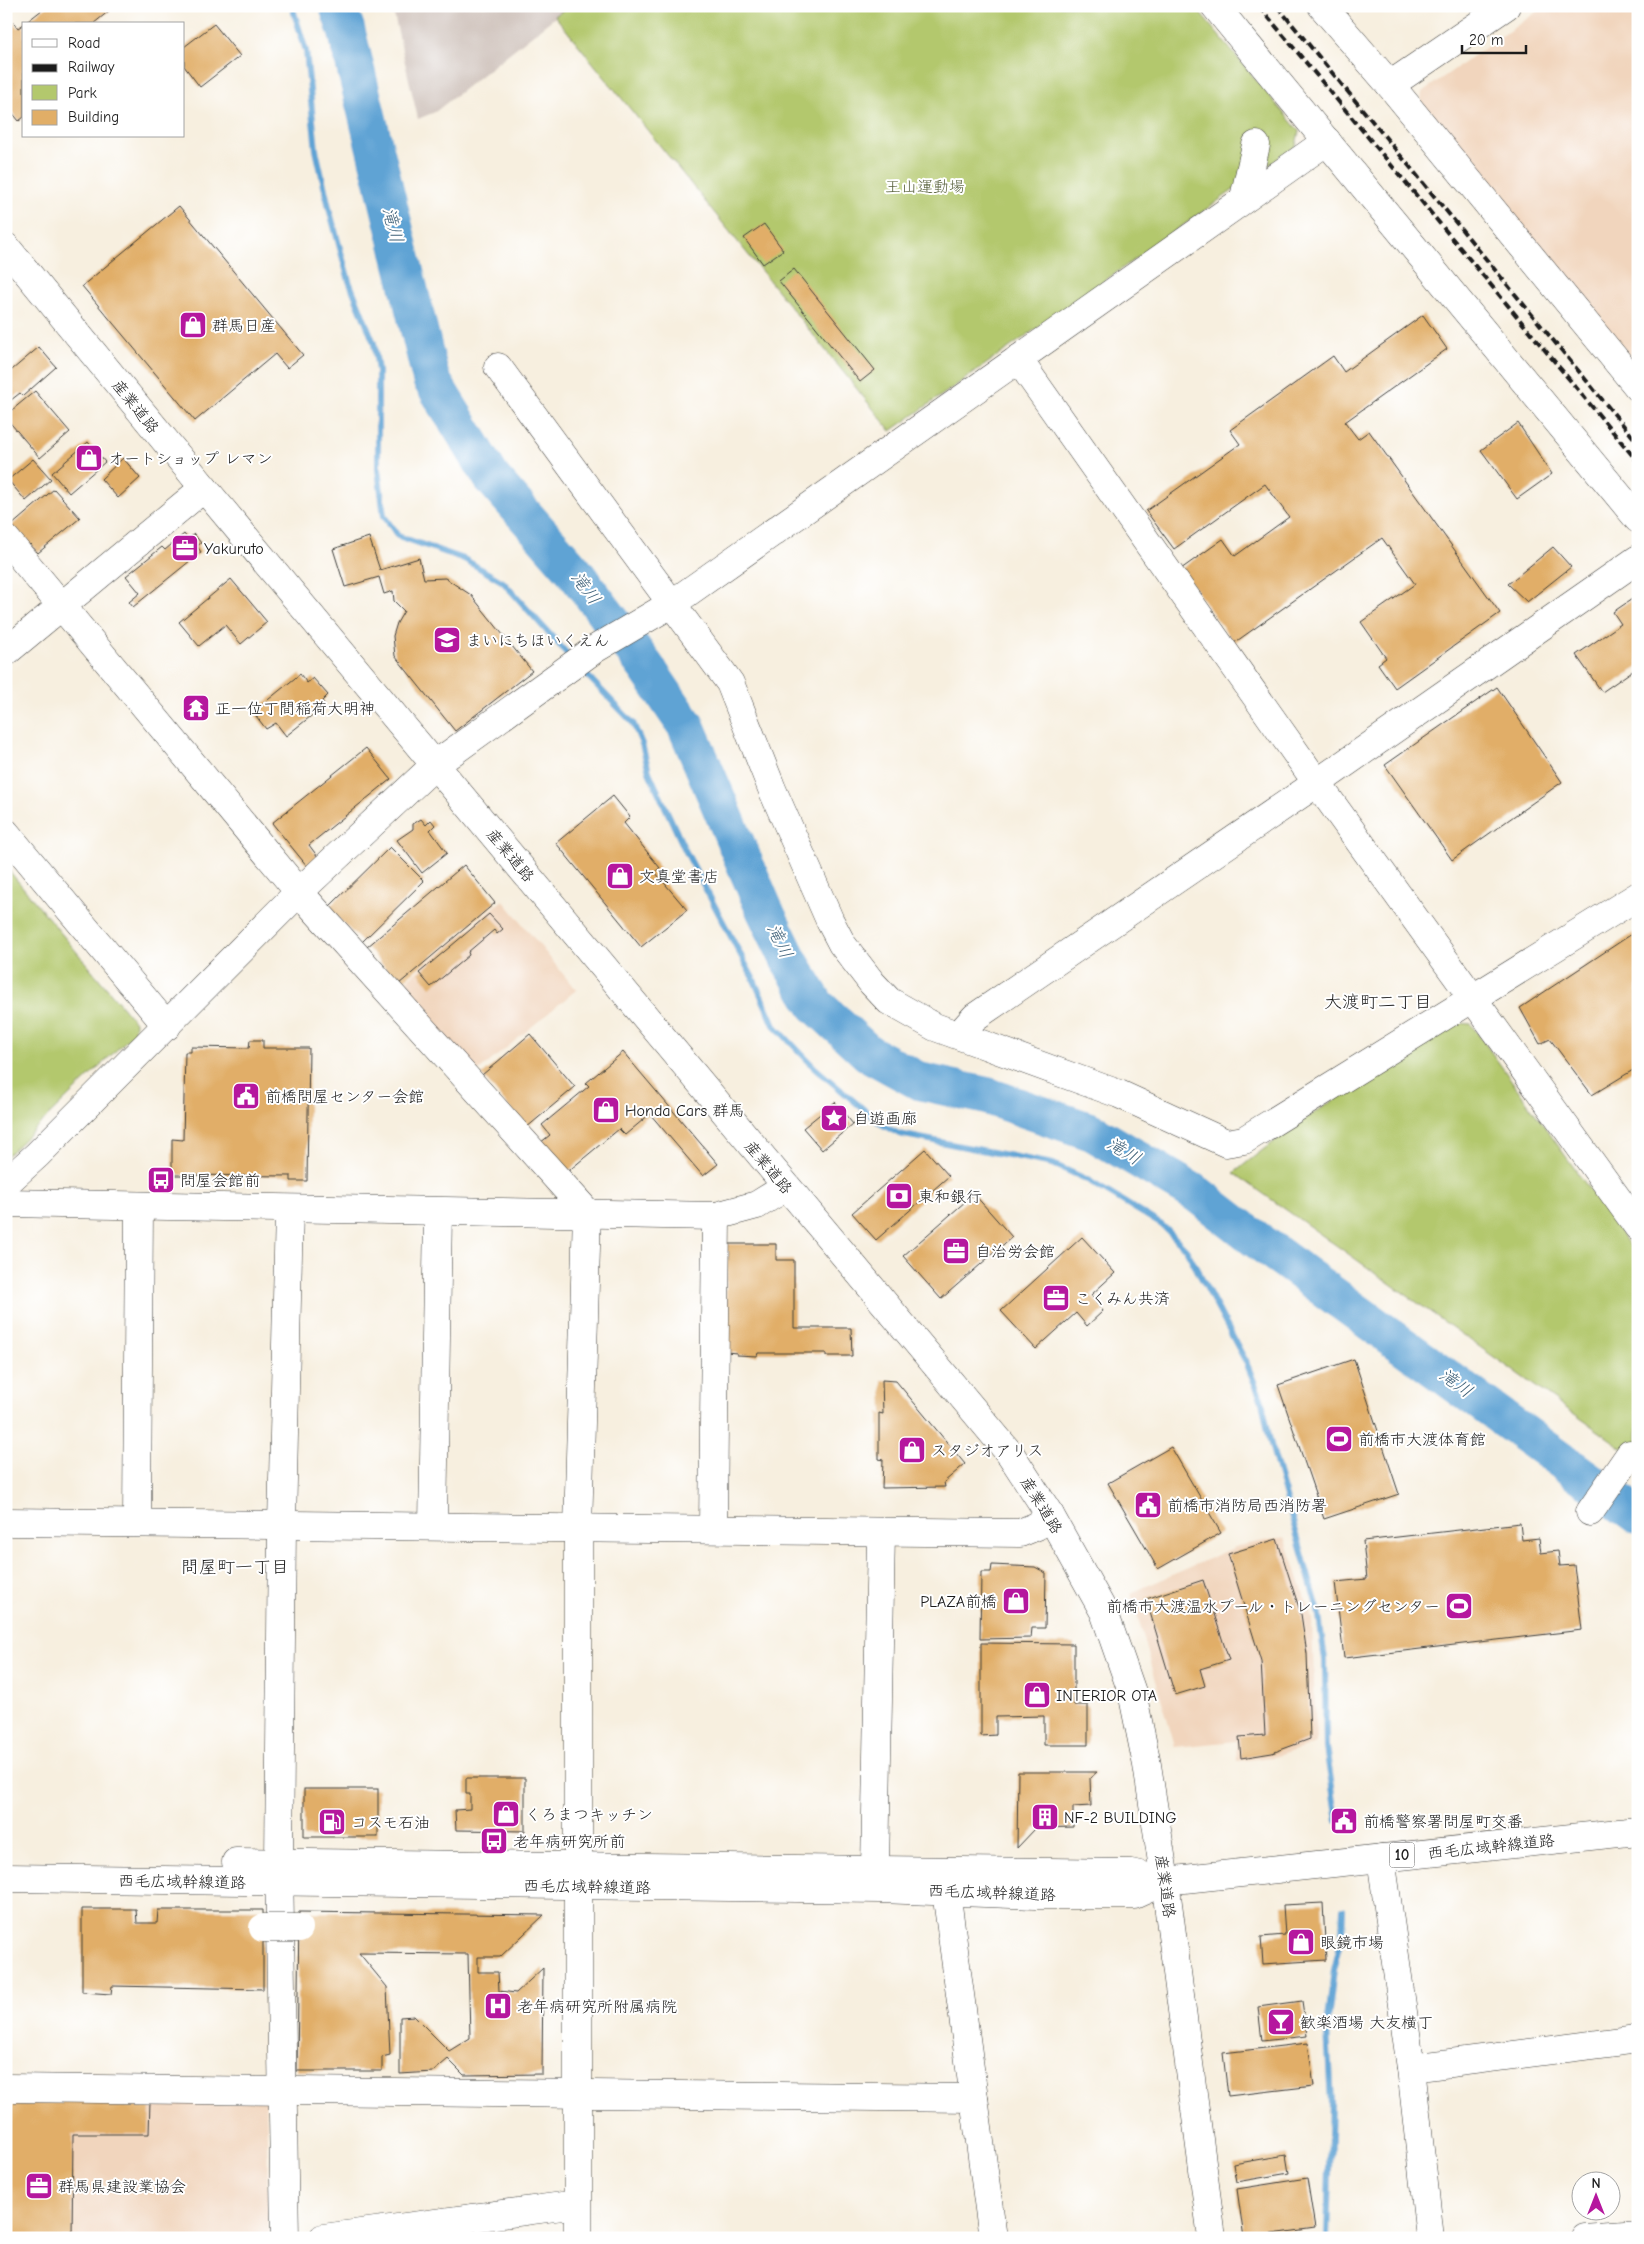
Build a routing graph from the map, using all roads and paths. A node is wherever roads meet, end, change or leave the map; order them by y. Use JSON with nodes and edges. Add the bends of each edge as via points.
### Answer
{"nodes":[{"id":1,"x":1215,"y":6,"type":"edge"},
{"id":2,"x":1322,"y":6,"type":"edge"},
{"id":3,"x":1506,"y":6,"type":"edge"},
{"id":4,"x":1390,"y":85,"type":"junction"},
{"id":5,"x":1327,"y":141,"type":"junction"},
{"id":6,"x":1256,"y":145,"type":"dead end"},
{"id":7,"x":1244,"y":198,"type":"junction"},
{"id":8,"x":8,"y":252,"type":"edge"},
{"id":9,"x":1018,"y":359,"type":"junction"},
{"id":10,"x":498,"y":368,"type":"dead end"},
{"id":11,"x":1638,"y":387,"type":"edge"},
{"id":12,"x":204,"y":488,"type":"junction"},
{"id":13,"x":1638,"y":519,"type":"edge"},
{"id":14,"x":6,"y":539,"type":"edge"},
{"id":15,"x":1638,"y":559,"type":"edge"},
{"id":16,"x":63,"y":605,"type":"junction"},
{"id":17,"x":666,"y":608,"type":"junction"},
{"id":18,"x":6,"y":652,"type":"edge"},
{"id":19,"x":436,"y":764,"type":"junction"},
{"id":20,"x":1317,"y":783,"type":"junction"},
{"id":21,"x":6,"y":832,"type":"edge"},
{"id":22,"x":299,"y":892,"type":"junction"},
{"id":23,"x":1638,"y":896,"type":"edge"},
{"id":24,"x":1474,"y":999,"type":"junction"},
{"id":25,"x":167,"y":1026,"type":"junction"},
{"id":26,"x":962,"y":1036,"type":"junction"},
{"id":27,"x":6,"y":1183,"type":"edge"},
{"id":28,"x":786,"y":1187,"type":"junction"},
{"id":29,"x":6,"y":1204,"type":"edge"},
{"id":30,"x":139,"y":1207,"type":"junction"},
{"id":31,"x":289,"y":1209,"type":"junction"},
{"id":32,"x":438,"y":1212,"type":"junction"},
{"id":33,"x":588,"y":1212,"type":"junction"},
{"id":34,"x":716,"y":1216,"type":"junction"},
{"id":35,"x":1638,"y":1227,"type":"edge"},
{"id":36,"x":1630,"y":1454,"type":"dead end"},
{"id":37,"x":1590,"y":1512,"type":"dead end"},
{"id":38,"x":1050,"y":1515,"type":"junction"},
{"id":39,"x":6,"y":1522,"type":"edge"},
{"id":40,"x":137,"y":1524,"type":"junction"},
{"id":41,"x":282,"y":1525,"type":"junction"},
{"id":42,"x":433,"y":1526,"type":"junction"},
{"id":43,"x":578,"y":1528,"type":"junction"},
{"id":44,"x":713,"y":1529,"type":"junction"},
{"id":45,"x":881,"y":1532,"type":"junction"},
{"id":46,"x":1638,"y":1831,"type":"edge"},
{"id":47,"x":1381,"y":1858,"type":"junction"},
{"id":48,"x":6,"y":1861,"type":"edge"},
{"id":49,"x":875,"y":1870,"type":"junction"},
{"id":50,"x":279,"y":1872,"type":"junction"},
{"id":51,"x":579,"y":1876,"type":"junction"},
{"id":52,"x":6,"y":1878,"type":"edge"},
{"id":53,"x":1166,"y":1882,"type":"junction"},
{"id":54,"x":946,"y":1891,"type":"junction"},
{"id":55,"x":263,"y":1928,"type":"dead end"},
{"id":56,"x":299,"y":1928,"type":"dead end"},
{"id":57,"x":1638,"y":2039,"type":"edge"},
{"id":58,"x":1411,"y":2068,"type":"junction"},
{"id":59,"x":6,"y":2088,"type":"edge"},
{"id":60,"x":282,"y":2090,"type":"junction"},
{"id":61,"x":579,"y":2094,"type":"junction"},
{"id":62,"x":974,"y":2098,"type":"junction"},
{"id":63,"x":577,"y":2204,"type":"junction"},
{"id":64,"x":1638,"y":2234,"type":"edge"},
{"id":65,"x":285,"y":2238,"type":"edge"},
{"id":66,"x":323,"y":2238,"type":"edge"},
{"id":67,"x":578,"y":2238,"type":"edge"},
{"id":68,"x":994,"y":2238,"type":"edge"},
{"id":69,"x":1212,"y":2238,"type":"edge"},
{"id":70,"x":1430,"y":2238,"type":"edge"},
{"id":71,"x":1585,"y":2238,"type":"edge"}],
"edges":[{"from":1,"to":5,"type":"street"},
{"from":2,"to":4,"type":"street"},
{"from":3,"to":4,"type":"street"},
{"from":4,"to":11,"type":"street"},
{"from":5,"to":7,"type":"street"},
{"from":5,"to":13,"type":"street"},
{"from":6,"to":7,"type":"street"},
{"from":7,"to":9,"type":"street"},
{"from":8,"to":12,"type":"street","name":"産業道路"},
{"from":9,"to":17,"type":"street"},
{"from":9,"to":20,"type":"street"},
{"from":10,"to":17,"type":"street"},
{"from":12,"to":16,"type":"street"},
{"from":12,"to":19,"type":"street","name":"産業道路"},
{"from":14,"to":16,"type":"street"},
{"from":15,"to":20,"type":"street"},
{"from":16,"to":18,"type":"street"},
{"from":16,"to":22,"type":"street"},
{"from":17,"to":19,"type":"street","via":[[595,649]]},
{"from":17,"to":26,"type":"street","via":[[679,615],[700,639],[730,683],[772,789],[842,944],[889,1001],[935,1027]]},
{"from":19,"to":22,"type":"street"},
{"from":19,"to":28,"type":"street","name":"産業道路"},
{"from":20,"to":24,"type":"street"},
{"from":20,"to":26,"type":"street","via":[[975,1017]]},
{"from":21,"to":25,"type":"street"},
{"from":22,"to":25,"type":"street"},
{"from":22,"to":33,"type":"street"},
{"from":23,"to":24,"type":"street"},
{"from":24,"to":26,"type":"street","via":[[1244,1140],[1226,1143],[1119,1094]]},
{"from":24,"to":35,"type":"street"},
{"from":25,"to":27,"type":"street"},
{"from":28,"to":34,"type":"street","via":[[757,1205]]},
{"from":28,"to":38,"type":"street","name":"産業道路","via":[[1010,1455]]},
{"from":29,"to":30,"type":"street"},
{"from":30,"to":31,"type":"street"},
{"from":30,"to":40,"type":"street"},
{"from":31,"to":32,"type":"street"},
{"from":31,"to":41,"type":"street"},
{"from":32,"to":33,"type":"street"},
{"from":32,"to":42,"type":"street"},
{"from":33,"to":34,"type":"street"},
{"from":33,"to":43,"type":"street"},
{"from":34,"to":44,"type":"street"},
{"from":36,"to":37,"type":"street"},
{"from":38,"to":45,"type":"street","via":[[1037,1526],[1020,1533]]},
{"from":38,"to":53,"type":"street","name":"産業道路","via":[[1104,1612],[1132,1692]]},
{"from":39,"to":40,"type":"street"},
{"from":40,"to":41,"type":"street"},
{"from":41,"to":42,"type":"street"},
{"from":41,"to":50,"type":"street"},
{"from":42,"to":43,"type":"street"},
{"from":43,"to":44,"type":"street"},
{"from":43,"to":51,"type":"street"},
{"from":44,"to":45,"type":"street"},
{"from":45,"to":49,"type":"street"},
{"from":46,"to":47,"type":"street","name":"西毛広域幹線道路","number":"10"},
{"from":47,"to":53,"type":"street","name":"西毛広域幹線道路","number":"10"},
{"from":47,"to":58,"type":"street"},
{"from":48,"to":50,"type":"street","name":"西毛広域幹線道路"},
{"from":49,"to":51,"type":"street","name":"西毛広域幹線道路"},
{"from":49,"to":53,"type":"street","name":"西毛広域幹線道路","via":[[1131,1873]]},
{"from":50,"to":51,"type":"street","name":"西毛広域幹線道路"},
{"from":50,"to":52,"type":"street","name":"西毛広域幹線道路"},
{"from":50,"to":60,"type":"street"},
{"from":51,"to":54,"type":"street","name":"西毛広域幹線道路"},
{"from":51,"to":61,"type":"street"},
{"from":53,"to":54,"type":"street","name":"西毛広域幹線道路","via":[[1134,1895]]},
{"from":53,"to":69,"type":"street","name":"産業道路"},
{"from":54,"to":62,"type":"street"},
{"from":55,"to":56,"type":"street","bridge":true},
{"from":57,"to":58,"type":"street"},
{"from":58,"to":70,"type":"street"},
{"from":59,"to":60,"type":"street"},
{"from":60,"to":61,"type":"street"},
{"from":60,"to":65,"type":"street"},
{"from":61,"to":62,"type":"street"},
{"from":61,"to":63,"type":"street"},
{"from":62,"to":68,"type":"street"},
{"from":63,"to":66,"type":"street"},
{"from":63,"to":67,"type":"street"},
{"from":64,"to":71,"type":"street"}]}
